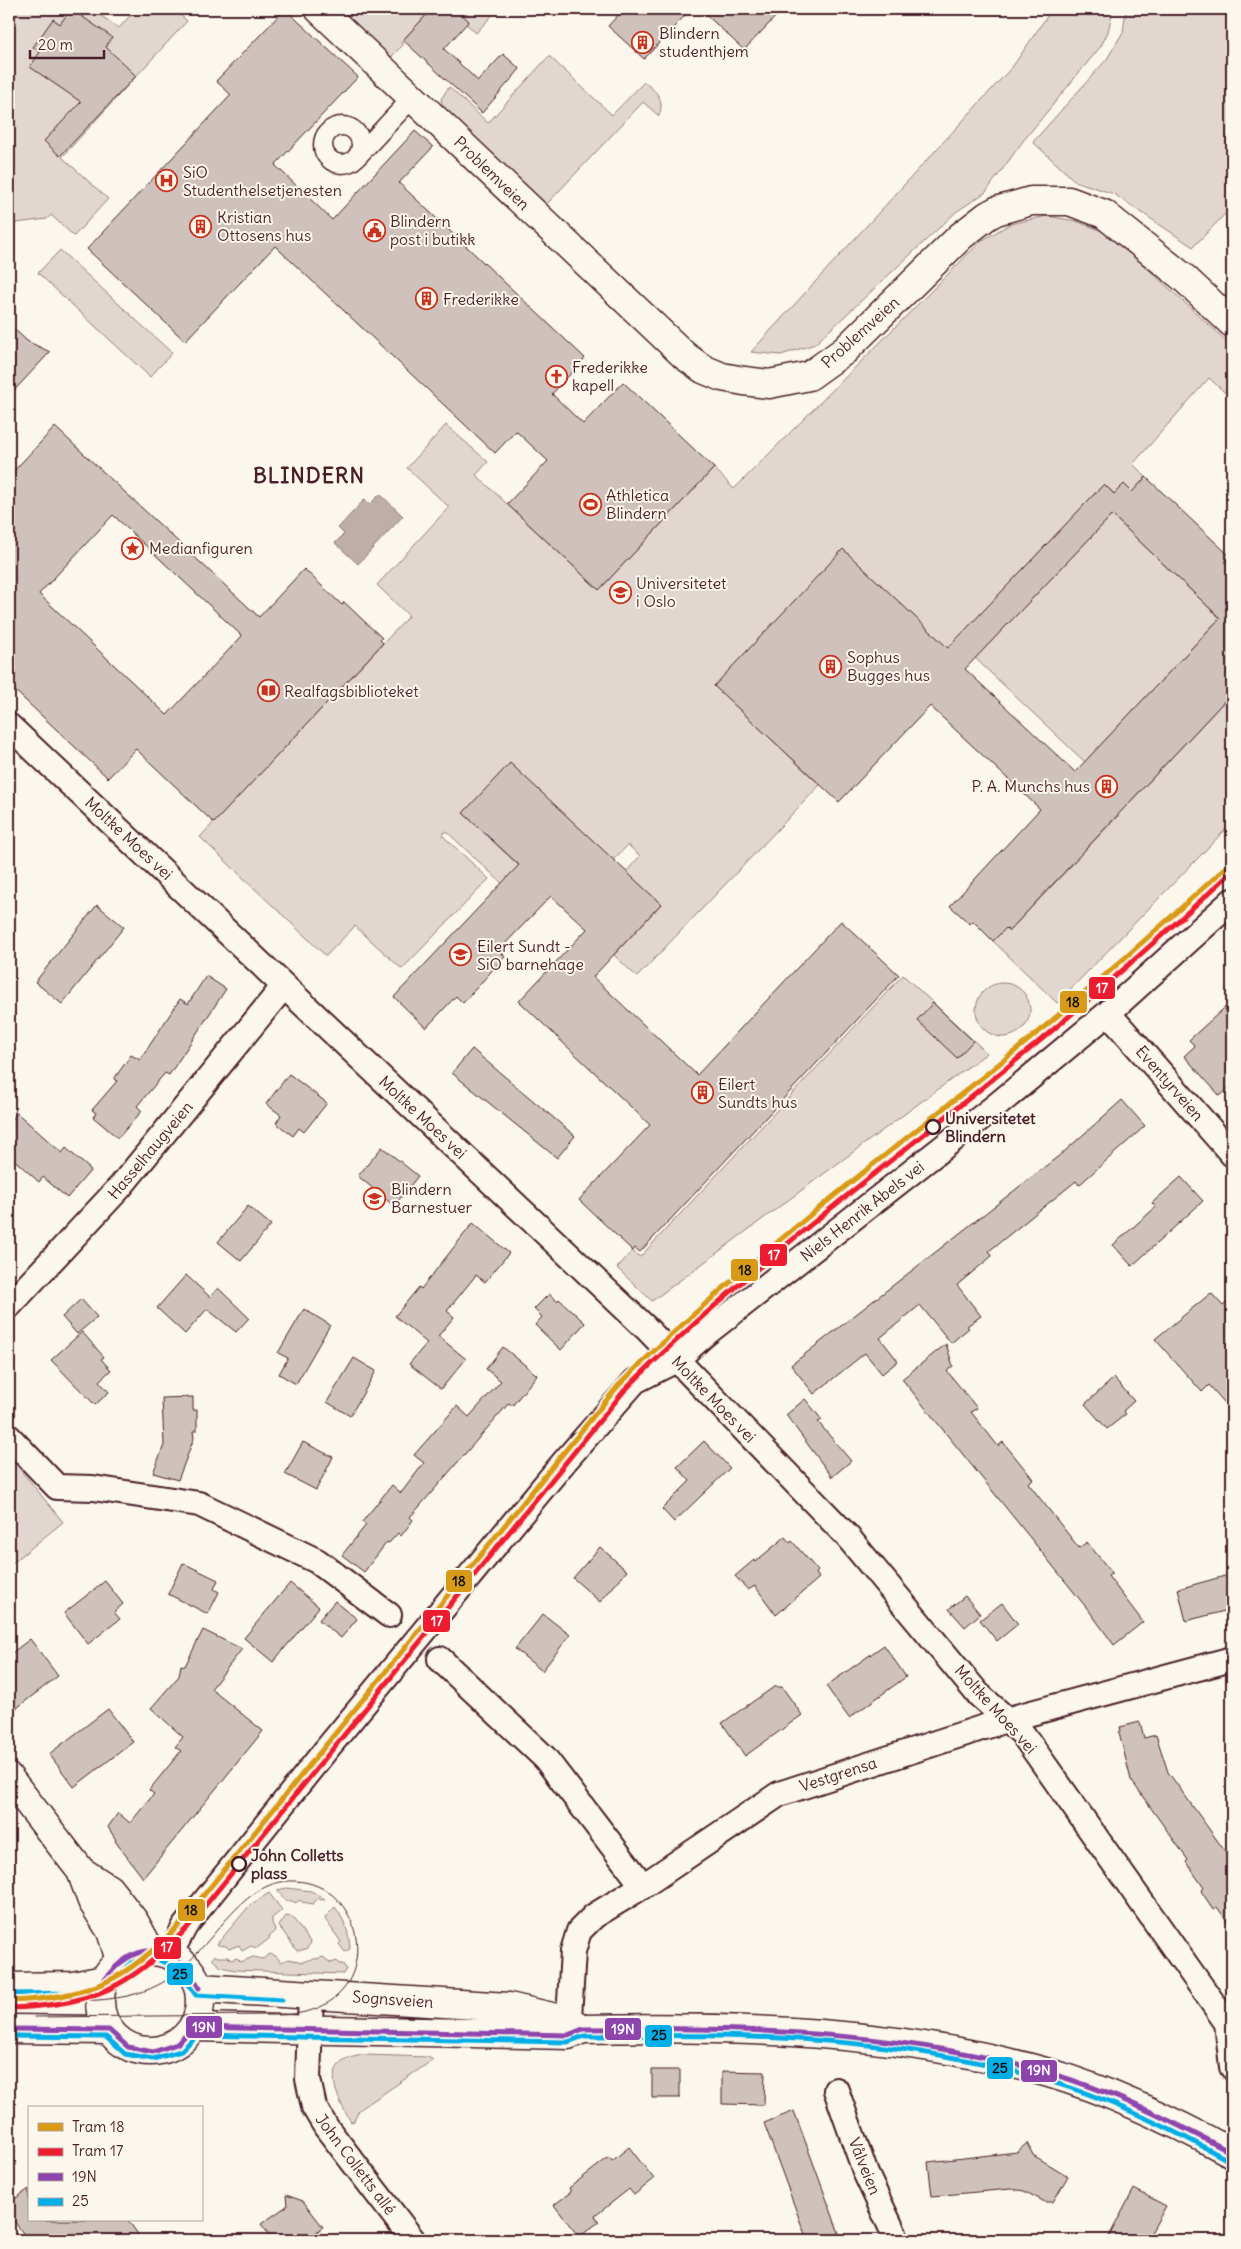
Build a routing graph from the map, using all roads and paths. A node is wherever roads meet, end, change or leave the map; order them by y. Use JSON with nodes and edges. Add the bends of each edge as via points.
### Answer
{"nodes":[{"id":1,"x":319,"y":9,"type":"edge"},
{"id":2,"x":413,"y":97,"type":"junction"},
{"id":3,"x":366,"y":141,"type":"junction"},
{"id":4,"x":1232,"y":323,"type":"edge"},
{"id":5,"x":9,"y":726,"type":"edge"},
{"id":6,"x":1232,"y":901,"type":"edge"},
{"id":7,"x":284,"y":986,"type":"junction"},
{"id":8,"x":1108,"y":1013,"type":"junction"},
{"id":9,"x":1232,"y":1154,"type":"edge"},
{"id":10,"x":9,"y":1306,"type":"edge"},
{"id":11,"x":676,"y":1360,"type":"junction"},
{"id":12,"x":9,"y":1437,"type":"edge"},
{"id":13,"x":389,"y":1615,"type":"dead end"},
{"id":14,"x":440,"y":1659,"type":"dead end"},
{"id":15,"x":1232,"y":1659,"type":"edge"},
{"id":16,"x":1009,"y":1719,"type":"junction"},
{"id":17,"x":9,"y":1778,"type":"edge"},
{"id":18,"x":81,"y":1871,"type":"junction"},
{"id":19,"x":643,"y":1886,"type":"junction"},
{"id":20,"x":160,"y":1952,"type":"junction"},
{"id":21,"x":112,"y":1970,"type":"junction"},
{"id":22,"x":9,"y":1986,"type":"edge"},
{"id":23,"x":199,"y":1988,"type":"junction"},
{"id":24,"x":311,"y":1994,"type":"junction"},
{"id":25,"x":194,"y":2027,"type":"junction"},
{"id":26,"x":573,"y":2028,"type":"junction"},
{"id":27,"x":9,"y":2029,"type":"edge"},
{"id":28,"x":310,"y":2029,"type":"junction"},
{"id":29,"x":109,"y":2030,"type":"junction"},
{"id":30,"x":1232,"y":2067,"type":"edge"},
{"id":31,"x":836,"y":2090,"type":"dead end"},
{"id":32,"x":1232,"y":2152,"type":"edge"},
{"id":33,"x":896,"y":2237,"type":"edge"},
{"id":34,"x":413,"y":2240,"type":"edge"},
{"id":35,"x":916,"y":2240,"type":"edge"}],
"edges":[{"from":1,"to":2,"type":"main road","name":"Problemveien"},
{"from":2,"to":3,"type":"street"},
{"from":2,"to":4,"type":"main road","name":"Problemveien","via":[[685,356],[722,377],[769,384],[809,376],[844,351],[961,236],[996,211],[1031,201],[1068,201],[1104,214],[1184,278]]},
{"from":3,"to":3,"type":"street","via":[[356,158],[346,164],[334,162],[325,154],[323,141],[330,130],[342,126],[354,130]]},
{"from":5,"to":7,"type":"street","name":"Moltke Moes vei"},
{"from":6,"to":8,"type":"street","name":"Niels Henrik Abels vei"},
{"from":7,"to":10,"type":"street","name":"Hasselhaugveien","via":[[121,1186]]},
{"from":7,"to":11,"type":"street","name":"Moltke Moes vei","via":[[562,1247]]},
{"from":8,"to":9,"type":"street","name":"Eventyrveien"},
{"from":8,"to":11,"type":"street","name":"Niels Henrik Abels vei"},
{"from":11,"to":16,"type":"street","name":"Moltke Moes vei","via":[[847,1536],[978,1694]]},
{"from":11,"to":20,"type":"street","name":"Niels Henrik Abels vei","via":[[635,1381],[551,1477],[185,1926]]},
{"from":12,"to":13,"type":"street","via":[[57,1487],[93,1488],[199,1504],[317,1561]]},
{"from":14,"to":19,"type":"street","via":[[545,1758]]},
{"from":15,"to":16,"type":"street","name":"Vestgrensa"},
{"from":16,"to":19,"type":"street","name":"Vestgrensa","via":[[779,1794]]},
{"from":16,"to":30,"type":"street","name":"Moltke Moes vei","via":[[1096,1836],[1226,2023]]},
{"from":17,"to":18,"type":"main road"},
{"from":18,"to":20,"type":"main road","via":[[109,1889]]},
{"from":18,"to":21,"type":"main road","via":[[92,1901],[111,1931]]},
{"from":19,"to":26,"type":"street","name":"Vestgrensa","via":[[594,1916],[580,1931],[573,1951]]},
{"from":20,"to":21,"type":"main road","via":[[140,1951]]},
{"from":20,"to":23,"type":"main road","via":[[182,1961],[193,1973]]},
{"from":21,"to":22,"type":"main road","via":[[73,1986]]},
{"from":21,"to":29,"type":"main road","via":[[100,2003]]},
{"from":23,"to":24,"type":"main road","name":"Sognsveien"},
{"from":23,"to":25,"type":"main road","via":[[201,2001]]},
{"from":24,"to":26,"type":"main road","name":"Sognsveien","via":[[509,2007]]},
{"from":24,"to":28,"type":"street","name":"John Colletts allé"},
{"from":25,"to":28,"type":"main road","name":"Sognsveien"},
{"from":25,"to":29,"type":"main road","via":[[177,2044],[153,2052],[128,2047]]},
{"from":26,"to":28,"type":"main road","name":"Sognsveien"},
{"from":26,"to":32,"type":"main road","name":"Sognsveien","via":[[814,2034],[915,2044],[964,2053],[1088,2086],[1143,2108]]},
{"from":27,"to":29,"type":"main road"},
{"from":28,"to":34,"type":"street","name":"John Colletts allé","via":[[308,2079],[314,2107]]},
{"from":31,"to":33,"type":"street","name":"Vålveien","via":[[866,2174]]},
{"from":33,"to":35,"type":"street"}]}
